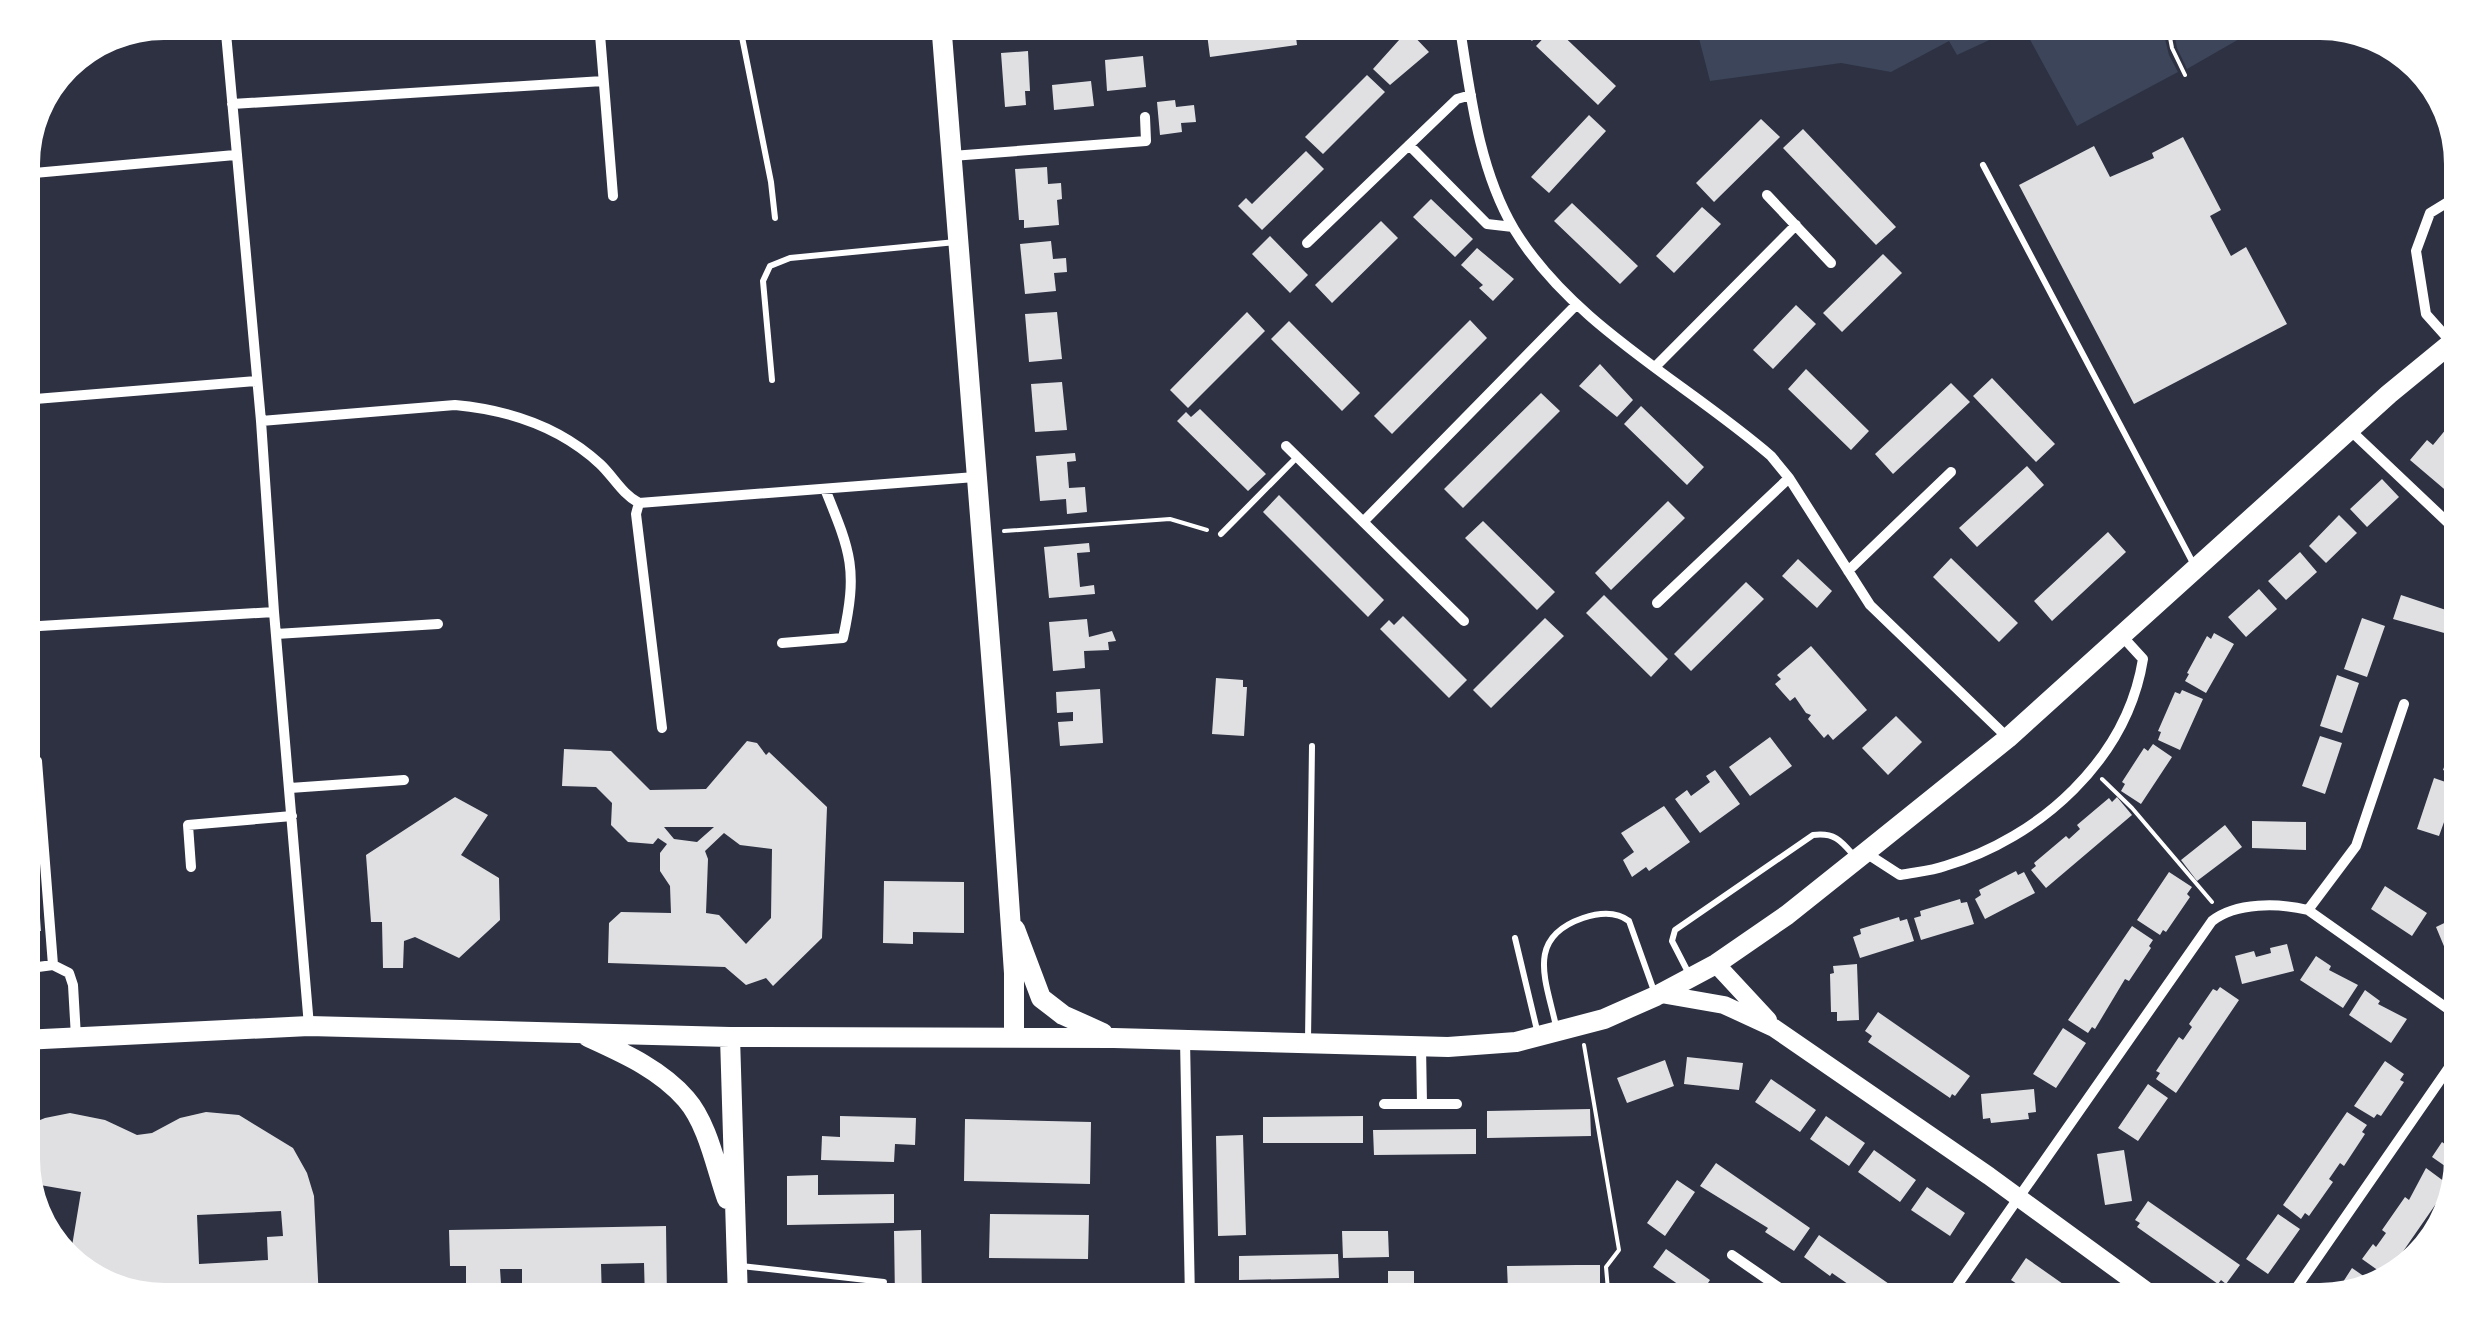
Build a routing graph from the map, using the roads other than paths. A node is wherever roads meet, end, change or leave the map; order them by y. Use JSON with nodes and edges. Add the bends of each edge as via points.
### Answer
{"nodes":[{"id":1,"x":227,"y":40,"type":"edge"},
{"id":2,"x":600,"y":40,"type":"edge"},
{"id":3,"x":743,"y":40,"type":"edge"},
{"id":4,"x":942,"y":40,"type":"edge"},
{"id":5,"x":1462,"y":40,"type":"edge"},
{"id":6,"x":604,"y":80,"type":"junction"},
{"id":7,"x":1471,"y":95,"type":"junction"},
{"id":8,"x":232,"y":104,"type":"junction"},
{"id":9,"x":1145,"y":118,"type":"dead end"},
{"id":10,"x":1409,"y":145,"type":"junction"},
{"id":11,"x":235,"y":156,"type":"junction"},
{"id":12,"x":951,"y":156,"type":"junction"},
{"id":13,"x":1982,"y":166,"type":"dead end"},
{"id":14,"x":40,"y":173,"type":"edge"},
{"id":15,"x":1768,"y":195,"type":"dead end"},
{"id":16,"x":613,"y":196,"type":"dead end"},
{"id":17,"x":2444,"y":204,"type":"edge"},
{"id":18,"x":775,"y":218,"type":"dead end"},
{"id":19,"x":1796,"y":225,"type":"junction"},
{"id":20,"x":1513,"y":227,"type":"junction"},
{"id":21,"x":958,"y":242,"type":"junction"},
{"id":22,"x":1308,"y":243,"type":"dead end"},
{"id":23,"x":1831,"y":262,"type":"dead end"},
{"id":24,"x":1576,"y":305,"type":"junction"},
{"id":25,"x":2444,"y":328,"type":"edge"},
{"id":26,"x":2444,"y":348,"type":"edge"},
{"id":27,"x":1656,"y":366,"type":"junction"},
{"id":28,"x":772,"y":380,"type":"dead end"},
{"id":29,"x":257,"y":381,"type":"junction"},
{"id":30,"x":40,"y":399,"type":"edge"},
{"id":31,"x":262,"y":421,"type":"junction"},
{"id":32,"x":2350,"y":430,"type":"junction"},
{"id":33,"x":1286,"y":446,"type":"dead end"},
{"id":34,"x":1298,"y":456,"type":"junction"},
{"id":35,"x":1951,"y":472,"type":"dead end"},
{"id":36,"x":975,"y":477,"type":"junction"},
{"id":37,"x":1789,"y":478,"type":"junction"},
{"id":38,"x":825,"y":489,"type":"junction"},
{"id":39,"x":638,"y":503,"type":"junction"},
{"id":40,"x":2444,"y":519,"type":"edge"},
{"id":41,"x":1364,"y":521,"type":"junction"},
{"id":42,"x":1221,"y":534,"type":"road end"},
{"id":43,"x":2196,"y":569,"type":"junction"},
{"id":44,"x":1848,"y":572,"type":"junction"},
{"id":45,"x":1657,"y":603,"type":"dead end"},
{"id":46,"x":274,"y":612,"type":"junction"},
{"id":47,"x":1464,"y":621,"type":"dead end"},
{"id":48,"x":438,"y":624,"type":"dead end"},
{"id":49,"x":40,"y":626,"type":"edge"},
{"id":50,"x":276,"y":634,"type":"junction"},
{"id":51,"x":2121,"y":636,"type":"junction"},
{"id":52,"x":782,"y":644,"type":"dead end"},
{"id":53,"x":2404,"y":704,"type":"dead end"},
{"id":54,"x":662,"y":728,"type":"dead end"},
{"id":55,"x":2008,"y":738,"type":"junction"},
{"id":56,"x":1312,"y":746,"type":"dead end"},
{"id":57,"x":404,"y":780,"type":"dead end"},
{"id":58,"x":290,"y":788,"type":"junction"},
{"id":59,"x":40,"y":808,"type":"edge"},
{"id":60,"x":292,"y":816,"type":"junction"},
{"id":61,"x":1861,"y":856,"type":"junction"},
{"id":62,"x":191,"y":867,"type":"dead end"},
{"id":63,"x":2308,"y":910,"type":"junction"},
{"id":64,"x":1010,"y":918,"type":"junction"},
{"id":65,"x":1516,"y":938,"type":"dead end"},
{"id":66,"x":1716,"y":964,"type":"junction"},
{"id":67,"x":53,"y":965,"type":"junction"},
{"id":68,"x":40,"y":967,"type":"edge"},
{"id":69,"x":1691,"y":978,"type":"junction"},
{"id":70,"x":1659,"y":995,"type":"junction"},
{"id":71,"x":2444,"y":1005,"type":"edge"},
{"id":72,"x":309,"y":1026,"type":"junction"},
{"id":73,"x":1774,"y":1028,"type":"junction"},
{"id":74,"x":578,"y":1033,"type":"junction"},
{"id":75,"x":1547,"y":1034,"type":"junction"},
{"id":76,"x":730,"y":1036,"type":"junction"},
{"id":77,"x":1014,"y":1036,"type":"junction"},
{"id":78,"x":76,"y":1037,"type":"junction"},
{"id":79,"x":1114,"y":1038,"type":"junction"},
{"id":80,"x":40,"y":1039,"type":"edge"},
{"id":81,"x":1185,"y":1040,"type":"junction"},
{"id":82,"x":1308,"y":1043,"type":"junction"},
{"id":83,"x":1421,"y":1046,"type":"junction"},
{"id":84,"x":2444,"y":1076,"type":"edge"},
{"id":85,"x":1384,"y":1104,"type":"dead end"},
{"id":86,"x":1422,"y":1104,"type":"junction"},
{"id":87,"x":1458,"y":1104,"type":"dead end"},
{"id":88,"x":2020,"y":1199,"type":"junction"},
{"id":89,"x":734,"y":1220,"type":"junction"},
{"id":90,"x":1732,"y":1255,"type":"dead end"},
{"id":91,"x":737,"y":1266,"type":"junction"},
{"id":92,"x":884,"y":1282,"type":"dead end"},
{"id":93,"x":738,"y":1283,"type":"edge"},
{"id":94,"x":1190,"y":1283,"type":"edge"},
{"id":95,"x":1772,"y":1283,"type":"edge"},
{"id":96,"x":1960,"y":1283,"type":"edge"},
{"id":97,"x":2135,"y":1283,"type":"edge"},
{"id":98,"x":2300,"y":1283,"type":"edge"}],
"edges":[{"from":1,"to":8,"type":"street"},
{"from":2,"to":6,"type":"street"},
{"from":3,"to":18,"type":"lane"},
{"from":4,"to":12,"type":"main road"},
{"from":5,"to":7,"type":"street"},
{"from":6,"to":8,"type":"street"},
{"from":6,"to":16,"type":"street"},
{"from":7,"to":10,"type":"street"},
{"from":7,"to":20,"type":"street","via":[[1481,144]]},
{"from":8,"to":11,"type":"street"},
{"from":9,"to":12,"type":"street","via":[[1146,141]]},
{"from":10,"to":20,"type":"street","via":[[1487,224]]},
{"from":10,"to":22,"type":"street"},
{"from":11,"to":14,"type":"street"},
{"from":11,"to":29,"type":"street"},
{"from":12,"to":21,"type":"main road"},
{"from":13,"to":43,"type":"lane"},
{"from":15,"to":19,"type":"street"},
{"from":17,"to":25,"type":"street","via":[[2430,213],[2416,251],[2426,314]]},
{"from":19,"to":23,"type":"street"},
{"from":19,"to":27,"type":"street"},
{"from":20,"to":24,"type":"street"},
{"from":21,"to":28,"type":"lane","via":[[790,258],[770,266],[763,281]]},
{"from":21,"to":36,"type":"main road"},
{"from":24,"to":27,"type":"street"},
{"from":24,"to":41,"type":"street"},
{"from":26,"to":32,"type":"main road"},
{"from":27,"to":37,"type":"street","via":[[1746,434]]},
{"from":29,"to":30,"type":"street"},
{"from":29,"to":31,"type":"street"},
{"from":31,"to":39,"type":"street","via":[[487,408],[576,444]]},
{"from":31,"to":46,"type":"street"},
{"from":32,"to":40,"type":"street"},
{"from":32,"to":43,"type":"main road"},
{"from":33,"to":34,"type":"street"},
{"from":34,"to":41,"type":"street"},
{"from":34,"to":42,"type":"lane"},
{"from":35,"to":44,"type":"street"},
{"from":36,"to":38,"type":"street"},
{"from":36,"to":64,"type":"main road"},
{"from":37,"to":44,"type":"street"},
{"from":37,"to":45,"type":"street"},
{"from":38,"to":39,"type":"street"},
{"from":38,"to":52,"type":"street","via":[[849,546],[853,592],[842,638]]},
{"from":39,"to":54,"type":"street"},
{"from":41,"to":47,"type":"street"},
{"from":43,"to":51,"type":"main road"},
{"from":44,"to":55,"type":"street","via":[[1870,605]]},
{"from":46,"to":49,"type":"street"},
{"from":46,"to":50,"type":"street"},
{"from":48,"to":50,"type":"street"},
{"from":50,"to":58,"type":"street"},
{"from":51,"to":55,"type":"main road"},
{"from":51,"to":61,"type":"street","via":[[2143,659],[2139,685],[2107,752],[2052,809],[2004,842],[1946,866],[1900,875]]},
{"from":53,"to":63,"type":"street","via":[[2356,846]]},
{"from":55,"to":61,"type":"main road"},
{"from":56,"to":82,"type":"lane"},
{"from":57,"to":58,"type":"street"},
{"from":58,"to":60,"type":"street"},
{"from":59,"to":67,"type":"street"},
{"from":60,"to":62,"type":"street","via":[[188,825]]},
{"from":60,"to":72,"type":"street"},
{"from":61,"to":66,"type":"main road"},
{"from":61,"to":69,"type":"lane","via":[[1828,833],[1813,835],[1675,930],[1672,941]]},
{"from":63,"to":71,"type":"street"},
{"from":63,"to":88,"type":"street","via":[[2282,904],[2212,921]]},
{"from":64,"to":77,"type":"main road"},
{"from":64,"to":79,"type":"main road","via":[[1041,998]]},
{"from":65,"to":75,"type":"lane"},
{"from":66,"to":69,"type":"main road"},
{"from":66,"to":73,"type":"street"},
{"from":67,"to":68,"type":"street"},
{"from":67,"to":78,"type":"street","via":[[72,980]]},
{"from":69,"to":70,"type":"main road"},
{"from":70,"to":73,"type":"street","via":[[1724,1005]]},
{"from":70,"to":75,"type":"main road"},
{"from":70,"to":75,"type":"lane","via":[[1630,920],[1607,913],[1586,917],[1560,928],[1544,950]]},
{"from":72,"to":74,"type":"main road"},
{"from":72,"to":78,"type":"main road"},
{"from":73,"to":88,"type":"street"},
{"from":74,"to":76,"type":"main road"},
{"from":74,"to":89,"type":"main road","via":[[633,1058],[687,1100]]},
{"from":75,"to":83,"type":"main road"},
{"from":76,"to":77,"type":"main road"},
{"from":76,"to":89,"type":"main road"},
{"from":77,"to":79,"type":"main road"},
{"from":78,"to":80,"type":"main road"},
{"from":79,"to":81,"type":"main road"},
{"from":81,"to":82,"type":"main road"},
{"from":81,"to":94,"type":"street"},
{"from":82,"to":83,"type":"main road"},
{"from":83,"to":86,"type":"street"},
{"from":84,"to":98,"type":"street"},
{"from":85,"to":86,"type":"street"},
{"from":86,"to":87,"type":"street"},
{"from":88,"to":96,"type":"street"},
{"from":88,"to":97,"type":"street"},
{"from":89,"to":91,"type":"main road"},
{"from":90,"to":95,"type":"street"},
{"from":91,"to":92,"type":"lane"},
{"from":91,"to":93,"type":"main road"}]}
